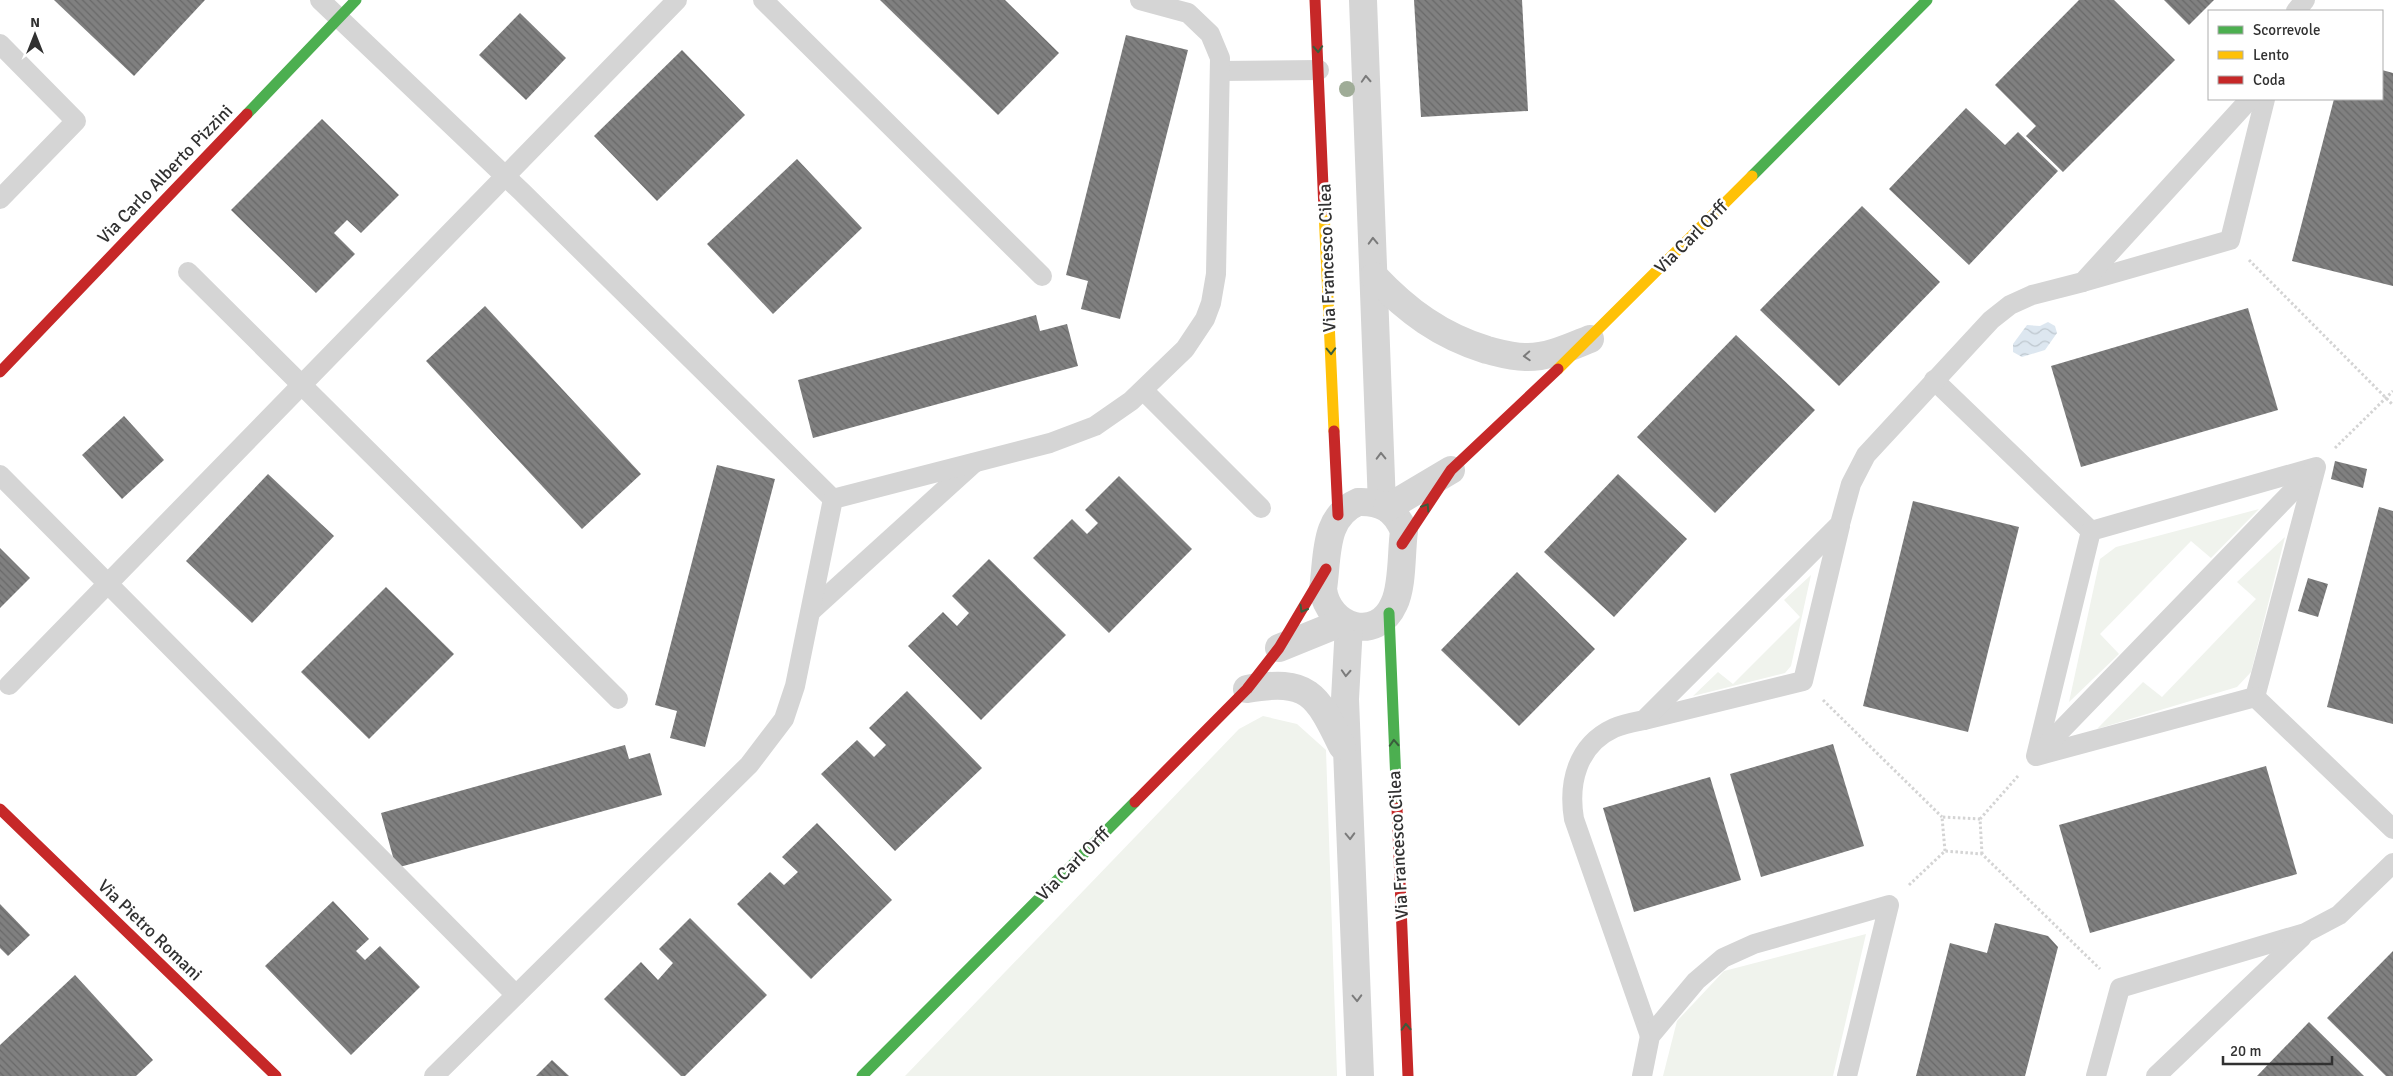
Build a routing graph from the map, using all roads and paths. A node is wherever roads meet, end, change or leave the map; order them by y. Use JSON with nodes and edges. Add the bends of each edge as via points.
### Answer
{"nodes":[{"id":1,"x":320,"y":0,"type":"edge"},
{"id":2,"x":356,"y":0,"type":"edge"},
{"id":3,"x":677,"y":0,"type":"edge"},
{"id":4,"x":763,"y":0,"type":"edge"},
{"id":5,"x":1140,"y":0,"type":"edge"},
{"id":6,"x":1315,"y":0,"type":"edge"},
{"id":7,"x":1363,"y":0,"type":"edge"},
{"id":8,"x":1927,"y":0,"type":"edge"},
{"id":9,"x":2305,"y":0,"type":"edge"},
{"id":10,"x":2297,"y":10,"type":"edge"},
{"id":11,"x":338,"y":18,"type":"junction"},
{"id":12,"x":0,"y":44,"type":"edge"},
{"id":13,"x":1318,"y":70,"type":"junction"},
{"id":14,"x":1220,"y":71,"type":"junction"},
{"id":15,"x":2249,"y":100,"type":"edge"},
{"id":16,"x":2265,"y":100,"type":"edge"},
{"id":17,"x":505,"y":176,"type":"junction"},
{"id":18,"x":0,"y":199,"type":"edge"},
{"id":19,"x":2230,"y":240,"type":"junction"},
{"id":20,"x":188,"y":272,"type":"dead end"},
{"id":21,"x":1042,"y":276,"type":"dead end"},
{"id":22,"x":1374,"y":276,"type":"junction"},
{"id":23,"x":2083,"y":282,"type":"junction"},
{"id":24,"x":1590,"y":339,"type":"junction"},
{"id":25,"x":0,"y":372,"type":"edge"},
{"id":26,"x":1934,"y":380,"type":"junction"},
{"id":27,"x":302,"y":385,"type":"junction"},
{"id":28,"x":1143,"y":390,"type":"junction"},
{"id":29,"x":2393,"y":391,"type":"edge"},
{"id":30,"x":2386,"y":398,"type":"junction"},
{"id":31,"x":2393,"y":405,"type":"edge"},
{"id":32,"x":975,"y":462,"type":"junction"},
{"id":33,"x":2316,"y":467,"type":"junction"},
{"id":34,"x":1451,"y":470,"type":"junction"},
{"id":35,"x":0,"y":475,"type":"edge"},
{"id":36,"x":833,"y":498,"type":"junction"},
{"id":37,"x":1384,"y":506,"type":"junction"},
{"id":38,"x":1260,"y":508,"type":"dead end"},
{"id":39,"x":1338,"y":515,"type":"junction"},
{"id":40,"x":1840,"y":524,"type":"junction"},
{"id":41,"x":2091,"y":531,"type":"junction"},
{"id":42,"x":1402,"y":544,"type":"junction"},
{"id":43,"x":1326,"y":569,"type":"junction"},
{"id":44,"x":108,"y":584,"type":"junction"},
{"id":45,"x":811,"y":612,"type":"junction"},
{"id":46,"x":1389,"y":613,"type":"junction"},
{"id":47,"x":1346,"y":623,"type":"junction"},
{"id":48,"x":1279,"y":648,"type":"junction"},
{"id":49,"x":1802,"y":680,"type":"junction"},
{"id":50,"x":9,"y":685,"type":"dead end"},
{"id":51,"x":1247,"y":689,"type":"junction"},
{"id":52,"x":2255,"y":697,"type":"junction"},
{"id":53,"x":618,"y":699,"type":"dead end"},
{"id":54,"x":1644,"y":720,"type":"junction"},
{"id":55,"x":2036,"y":756,"type":"junction"},
{"id":56,"x":1347,"y":757,"type":"junction"},
{"id":57,"x":0,"y":809,"type":"edge"},
{"id":58,"x":1942,"y":817,"type":"junction"},
{"id":59,"x":1980,"y":819,"type":"junction"},
{"id":60,"x":2393,"y":829,"type":"edge"},
{"id":61,"x":1945,"y":851,"type":"junction"},
{"id":62,"x":1982,"y":854,"type":"junction"},
{"id":63,"x":2393,"y":863,"type":"edge"},
{"id":64,"x":1889,"y":905,"type":"junction"},
{"id":65,"x":2306,"y":933,"type":"junction"},
{"id":66,"x":2120,"y":988,"type":"junction"},
{"id":67,"x":516,"y":995,"type":"junction"},
{"id":68,"x":1650,"y":1036,"type":"junction"},
{"id":69,"x":276,"y":1076,"type":"edge"},
{"id":70,"x":434,"y":1076,"type":"edge"},
{"id":71,"x":862,"y":1076,"type":"edge"},
{"id":72,"x":1360,"y":1076,"type":"edge"},
{"id":73,"x":1408,"y":1076,"type":"edge"},
{"id":74,"x":1642,"y":1076,"type":"edge"},
{"id":75,"x":1847,"y":1076,"type":"edge"},
{"id":76,"x":2096,"y":1076,"type":"edge"},
{"id":77,"x":2156,"y":1076,"type":"edge"}],
"edges":[{"from":1,"to":11,"type":"lane"},
{"from":2,"to":11,"type":"street","name":"Via Carlo Alberto Pizzini"},
{"from":3,"to":17,"type":"lane"},
{"from":4,"to":21,"type":"lane"},
{"from":5,"to":14,"type":"lane","via":[[1188,13],[1195,19],[1216,44]]},
{"from":6,"to":13,"type":"street","name":"Via Francesco Cilea","one_way":true},
{"from":22,"to":7,"type":"street","one_way":true},
{"from":8,"to":24,"type":"street","name":"Via Carl Orff"},
{"from":9,"to":10,"type":"lane"},
{"from":11,"to":17,"type":"lane"},
{"from":11,"to":25,"type":"street","name":"Via Carlo Alberto Pizzini"},
{"from":12,"to":18,"type":"lane","via":[[76,121]]},
{"from":13,"to":14,"type":"lane"},
{"from":13,"to":39,"type":"street","name":"Via Francesco Cilea","one_way":true},
{"from":14,"to":28,"type":"lane","via":[[1216,274],[1211,303],[1196,335]]},
{"from":15,"to":23,"type":"lane"},
{"from":16,"to":19,"type":"lane"},
{"from":17,"to":27,"type":"lane"},
{"from":17,"to":36,"type":"lane"},
{"from":19,"to":23,"type":"lane"},
{"from":19,"to":30,"type":"path"},
{"from":20,"to":27,"type":"lane"},
{"from":24,"to":22,"type":"street","one_way":true,"via":[[1556,352],[1525,357],[1492,351],[1462,342],[1426,323],[1399,302]]},
{"from":37,"to":22,"type":"street","one_way":true},
{"from":23,"to":26,"type":"lane","via":[[2010,304]]},
{"from":24,"to":34,"type":"street","name":"Via Carl Orff"},
{"from":26,"to":40,"type":"lane","via":[[1860,464]]},
{"from":26,"to":41,"type":"lane"},
{"from":27,"to":44,"type":"lane"},
{"from":27,"to":53,"type":"lane"},
{"from":28,"to":32,"type":"lane","via":[[1114,414],[1074,435]]},
{"from":28,"to":38,"type":"lane"},
{"from":29,"to":30,"type":"path"},
{"from":30,"to":31,"type":"path"},
{"from":30,"to":33,"type":"path"},
{"from":32,"to":36,"type":"lane"},
{"from":32,"to":45,"type":"lane"},
{"from":33,"to":41,"type":"lane"},
{"from":33,"to":52,"type":"lane"},
{"from":33,"to":55,"type":"lane"},
{"from":34,"to":37,"type":"street","name":"Via Carl Orff"},
{"from":42,"to":34,"type":"street","name":"Via Carl Orff","one_way":true},
{"from":35,"to":44,"type":"lane"},
{"from":36,"to":45,"type":"lane"},
{"from":37,"to":39,"type":"street","via":[[1358,502]]},
{"from":37,"to":42,"type":"street","name":"Via Francesco Cilea","via":[[1400,520],[1404,531]]},
{"from":39,"to":43,"type":"street","name":"Via Francesco Cilea","via":[[1332,526]]},
{"from":40,"to":49,"type":"lane"},
{"from":40,"to":54,"type":"lane"},
{"from":41,"to":55,"type":"lane"},
{"from":42,"to":46,"type":"street","name":"Via Francesco Cilea","via":[[1397,595]]},
{"from":43,"to":47,"type":"street","name":"Via Francesco Cilea","via":[[1324,600],[1328,608]]},
{"from":43,"to":48,"type":"street","name":"Via Carl Orff","one_way":true},
{"from":44,"to":50,"type":"lane"},
{"from":44,"to":67,"type":"lane"},
{"from":45,"to":67,"type":"lane","via":[[790,703],[784,719],[761,752]]},
{"from":46,"to":47,"type":"street","via":[[1372,625],[1363,627]]},
{"from":73,"to":46,"type":"street","name":"Via Francesco Cilea","one_way":true},
{"from":47,"to":48,"type":"street","name":"Via Carl Orff"},
{"from":47,"to":56,"type":"street","one_way":true},
{"from":48,"to":51,"type":"street","name":"Via Carl Orff"},
{"from":49,"to":54,"type":"lane"},
{"from":49,"to":58,"type":"path"},
{"from":51,"to":56,"type":"street","via":[[1285,685],[1310,694],[1324,708]]},
{"from":51,"to":71,"type":"street","name":"Via Carl Orff"},
{"from":52,"to":55,"type":"lane"},
{"from":52,"to":60,"type":"lane"},
{"from":54,"to":68,"type":"lane","via":[[1615,727],[1591,744],[1574,774],[1571,806],[1578,835]]},
{"from":55,"to":59,"type":"path"},
{"from":56,"to":72,"type":"street","one_way":true},
{"from":57,"to":69,"type":"street","name":"Via Pietro Romani"},
{"from":58,"to":59,"type":"path"},
{"from":58,"to":61,"type":"path"},
{"from":59,"to":62,"type":"path"},
{"from":61,"to":62,"type":"path"},
{"from":61,"to":64,"type":"path"},
{"from":62,"to":66,"type":"path"},
{"from":63,"to":65,"type":"lane","via":[[2339,915]]},
{"from":64,"to":68,"type":"lane","via":[[1754,944],[1723,958],[1696,982]]},
{"from":64,"to":75,"type":"lane"},
{"from":65,"to":66,"type":"lane"},
{"from":65,"to":77,"type":"lane"},
{"from":66,"to":76,"type":"lane"},
{"from":67,"to":70,"type":"lane"},
{"from":68,"to":74,"type":"lane"}]}
